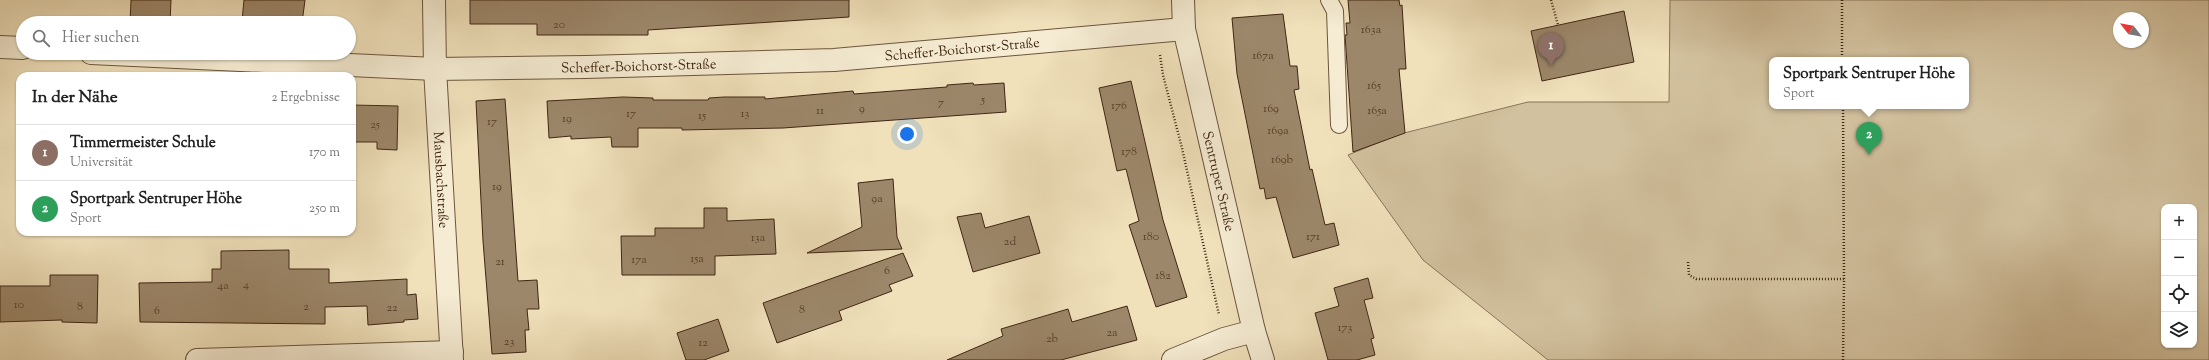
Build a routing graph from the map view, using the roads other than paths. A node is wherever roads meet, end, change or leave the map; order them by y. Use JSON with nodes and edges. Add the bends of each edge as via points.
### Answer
{"nodes":[{"id":1,"x":434,"y":0,"type":"edge"},
{"id":2,"x":1183,"y":0,"type":"edge"},
{"id":3,"x":1329,"y":0,"type":"edge"},
{"id":4,"x":1184,"y":29,"type":"junction"},
{"id":5,"x":0,"y":47,"type":"edge"},
{"id":6,"x":16,"y":48,"type":"edge"},
{"id":7,"x":242,"y":60,"type":"edge"},
{"id":8,"x":435,"y":69,"type":"junction"},
{"id":9,"x":1339,"y":125,"type":"dead end"},
{"id":10,"x":1254,"y":331,"type":"junction"},
{"id":11,"x":452,"y":356,"type":"edge"},
{"id":12,"x":197,"y":360,"type":"edge"},
{"id":13,"x":1173,"y":360,"type":"edge"},
{"id":14,"x":1263,"y":360,"type":"edge"}],
"edges":[{"from":1,"to":8,"type":"street","name":"Mausbachstraße"},
{"from":2,"to":4,"type":"street","name":"Sentruper Straße"},
{"from":3,"to":9,"type":"lane","via":[[1335,11]]},
{"from":4,"to":8,"type":"street","name":"Scheffer-Boichorst-Straße","via":[[834,60]]},
{"from":4,"to":10,"type":"street","name":"Sentruper Straße"},
{"from":5,"to":6,"type":"street"},
{"from":7,"to":8,"type":"street","name":"Scheffer-Boichorst-Straße"},
{"from":8,"to":11,"type":"street","name":"Mausbachstraße"},
{"from":10,"to":13,"type":"street"},
{"from":10,"to":14,"type":"street","name":"Sentruper Straße"},
{"from":11,"to":12,"type":"street"}]}
